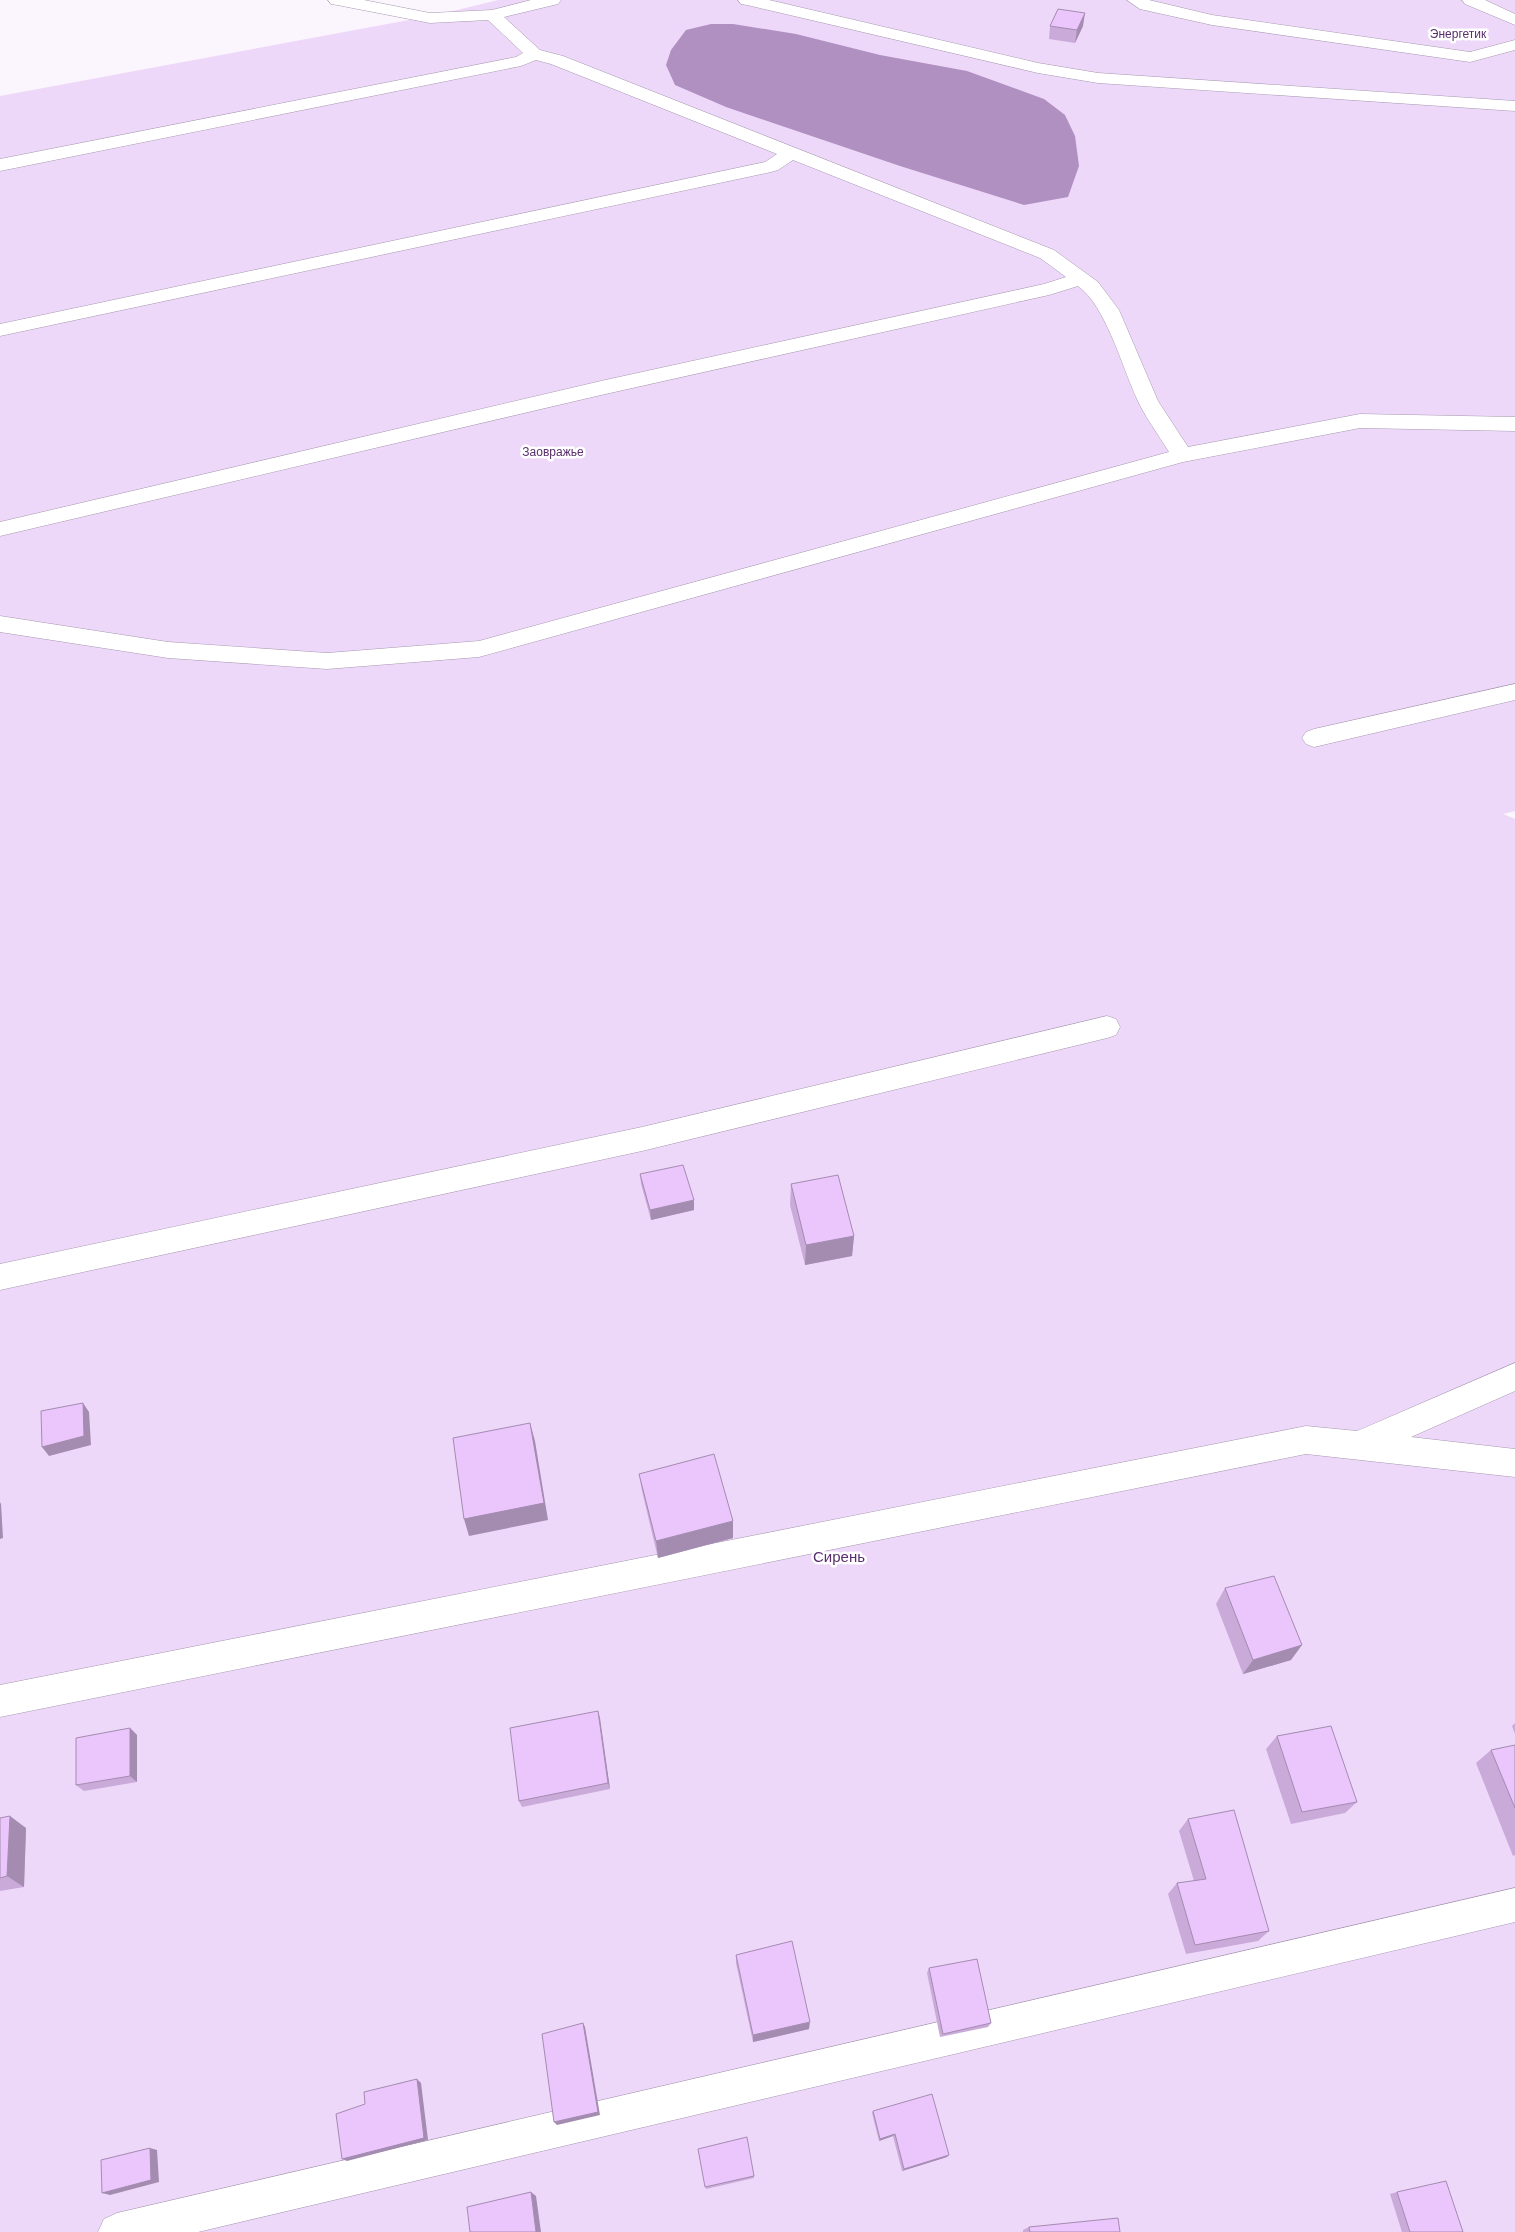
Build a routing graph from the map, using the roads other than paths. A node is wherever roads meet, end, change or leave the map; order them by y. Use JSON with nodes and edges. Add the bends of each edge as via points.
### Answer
{"nodes":[{"id":1,"x":337,"y":0,"type":"edge"},
{"id":2,"x":552,"y":0,"type":"edge"},
{"id":3,"x":747,"y":0,"type":"edge"},
{"id":4,"x":1136,"y":0,"type":"edge"},
{"id":5,"x":1471,"y":0,"type":"edge"},
{"id":6,"x":492,"y":15,"type":"junction"},
{"id":7,"x":1515,"y":20,"type":"edge"},
{"id":8,"x":1515,"y":45,"type":"edge"},
{"id":9,"x":534,"y":54,"type":"junction"},
{"id":10,"x":1515,"y":106,"type":"edge"},
{"id":11,"x":791,"y":153,"type":"junction"},
{"id":12,"x":0,"y":165,"type":"edge"},
{"id":13,"x":1081,"y":279,"type":"junction"},
{"id":14,"x":0,"y":330,"type":"edge"},
{"id":15,"x":1515,"y":424,"type":"edge"},
{"id":16,"x":1182,"y":455,"type":"junction"},
{"id":17,"x":0,"y":529,"type":"edge"},
{"id":18,"x":0,"y":624,"type":"edge"},
{"id":19,"x":1515,"y":692,"type":"edge"},
{"id":20,"x":1314,"y":738,"type":"dead end"},
{"id":21,"x":1108,"y":1027,"type":"dead end"},
{"id":22,"x":0,"y":1277,"type":"edge"},
{"id":23,"x":1515,"y":1378,"type":"edge"},
{"id":24,"x":1358,"y":1445,"type":"junction"},
{"id":25,"x":1515,"y":1463,"type":"edge"},
{"id":26,"x":0,"y":1701,"type":"edge"},
{"id":27,"x":1515,"y":1905,"type":"edge"},
{"id":28,"x":117,"y":2232,"type":"edge"}],
"edges":[{"from":1,"to":6,"type":"lane","via":[[430,18]]},
{"from":2,"to":6,"type":"lane"},
{"from":3,"to":10,"type":"lane","via":[[1038,68],[1098,78]]},
{"from":4,"to":8,"type":"lane","via":[[1212,20],[1470,57]]},
{"from":5,"to":7,"type":"lane"},
{"from":6,"to":9,"type":"lane"},
{"from":9,"to":11,"type":"lane","via":[[557,60]]},
{"from":9,"to":12,"type":"lane","via":[[521,61]]},
{"from":11,"to":13,"type":"lane","via":[[1047,254]]},
{"from":11,"to":14,"type":"lane","via":[[771,166]]},
{"from":13,"to":16,"type":"lane","via":[[1092,286],[1110,310],[1148,400]]},
{"from":13,"to":17,"type":"lane","via":[[1049,289],[601,388]]},
{"from":15,"to":16,"type":"lane","via":[[1360,421]]},
{"from":16,"to":18,"type":"lane","via":[[479,649],[327,661],[168,650]]},
{"from":19,"to":20,"type":"lane"},
{"from":21,"to":22,"type":"lane","via":[[642,1139]]},
{"from":23,"to":24,"type":"lane"},
{"from":24,"to":25,"type":"lane"},
{"from":24,"to":26,"type":"lane","via":[[1306,1440]]},
{"from":27,"to":28,"type":"lane"}]}
